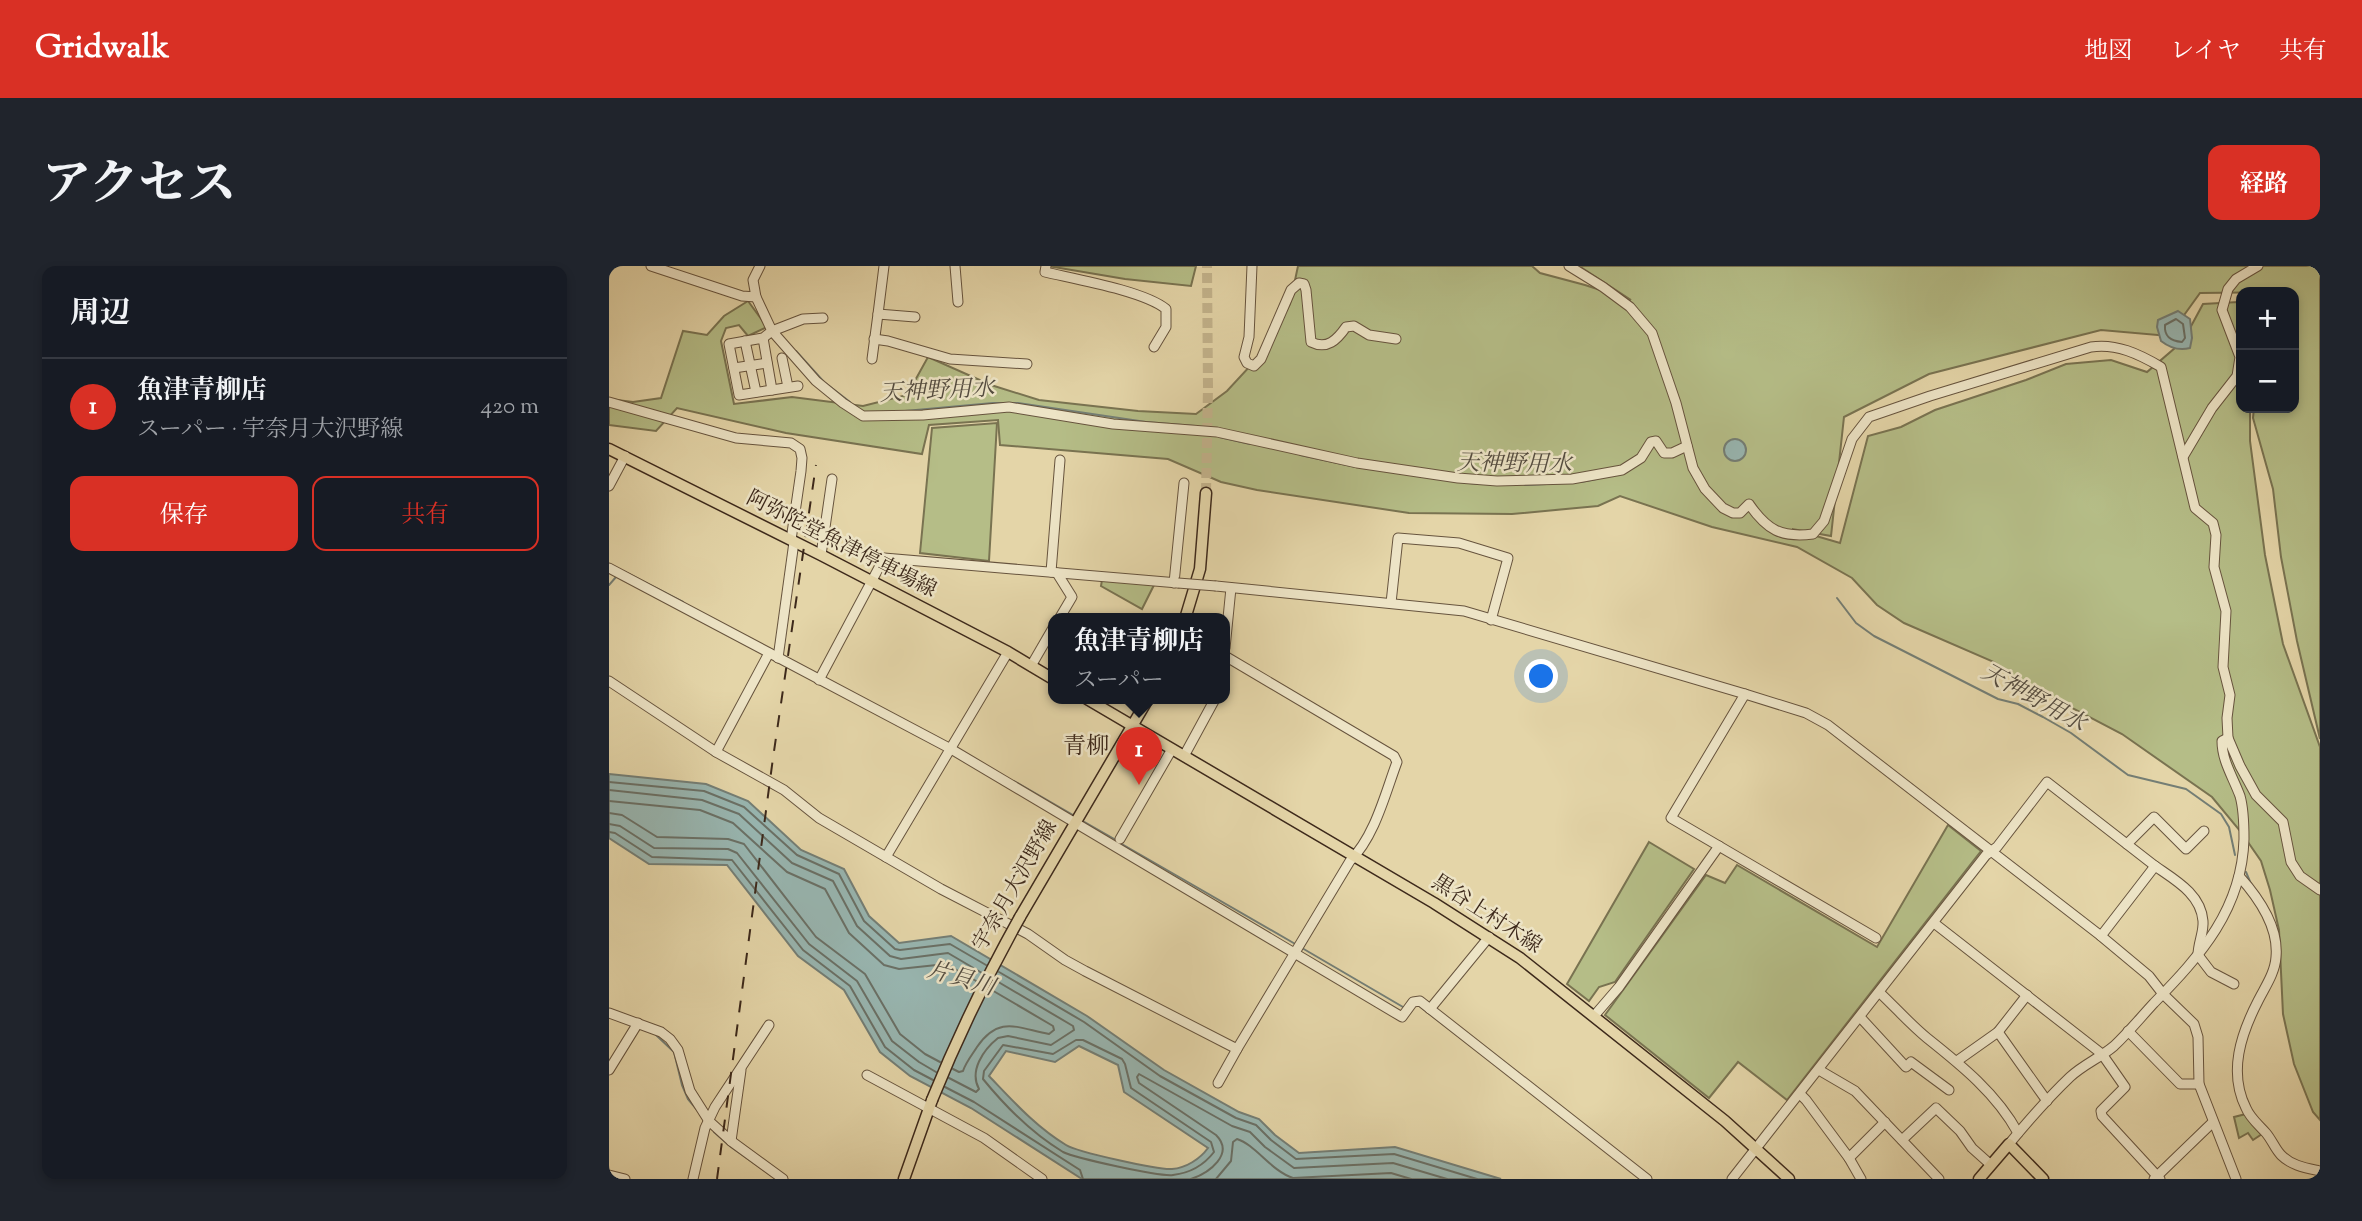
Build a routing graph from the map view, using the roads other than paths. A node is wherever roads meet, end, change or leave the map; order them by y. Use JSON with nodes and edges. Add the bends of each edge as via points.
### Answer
{"nodes":[{"id":1,"x":651,"y":266,"type":"edge"},
{"id":2,"x":760,"y":266,"type":"edge"},
{"id":3,"x":884,"y":266,"type":"edge"},
{"id":4,"x":955,"y":266,"type":"edge"},
{"id":5,"x":1046,"y":266,"type":"edge"},
{"id":6,"x":1252,"y":266,"type":"edge"},
{"id":7,"x":1569,"y":266,"type":"edge"},
{"id":8,"x":2258,"y":266,"type":"edge"},
{"id":9,"x":756,"y":297,"type":"junction"},
{"id":10,"x":958,"y":302,"type":"dead end"},
{"id":11,"x":878,"y":314,"type":"junction"},
{"id":12,"x":915,"y":317,"type":"dead end"},
{"id":13,"x":823,"y":318,"type":"dead end"},
{"id":14,"x":772,"y":331,"type":"junction"},
{"id":15,"x":763,"y":338,"type":"junction"},
{"id":16,"x":874,"y":339,"type":"junction"},
{"id":17,"x":1396,"y":339,"type":"dead end"},
{"id":18,"x":745,"y":341,"type":"junction"},
{"id":19,"x":1154,"y":347,"type":"dead end"},
{"id":20,"x":782,"y":358,"type":"dead end"},
{"id":21,"x":872,"y":359,"type":"dead end"},
{"id":22,"x":767,"y":363,"type":"junction"},
{"id":23,"x":1027,"y":364,"type":"dead end"},
{"id":24,"x":750,"y":366,"type":"junction"},
{"id":25,"x":734,"y":368,"type":"junction"},
{"id":26,"x":772,"y":390,"type":"junction"},
{"id":27,"x":756,"y":393,"type":"junction"},
{"id":28,"x":609,"y":402,"type":"edge"},
{"id":29,"x":1687,"y":446,"type":"junction"},
{"id":30,"x":609,"y":449,"type":"edge"},
{"id":31,"x":625,"y":456,"type":"junction"},
{"id":32,"x":2183,"y":457,"type":"junction"},
{"id":33,"x":1060,"y":460,"type":"dead end"},
{"id":34,"x":832,"y":479,"type":"dead end"},
{"id":35,"x":1184,"y":483,"type":"dead end"},
{"id":36,"x":609,"y":486,"type":"edge"},
{"id":37,"x":1206,"y":493,"type":"tunnel mouth"},
{"id":38,"x":793,"y":541,"type":"junction"},
{"id":39,"x":821,"y":555,"type":"junction"},
{"id":40,"x":609,"y":568,"type":"edge"},
{"id":41,"x":1054,"y":573,"type":"junction"},
{"id":42,"x":871,"y":581,"type":"junction"},
{"id":43,"x":1176,"y":583,"type":"junction"},
{"id":44,"x":1231,"y":588,"type":"junction"},
{"id":45,"x":1391,"y":603,"type":"junction"},
{"id":46,"x":1063,"y":613,"type":"edge"},
{"id":47,"x":1187,"y":613,"type":"edge"},
{"id":48,"x":1228,"y":613,"type":"edge"},
{"id":49,"x":1491,"y":620,"type":"junction"},
{"id":50,"x":1048,"y":637,"type":"edge"},
{"id":51,"x":1009,"y":652,"type":"junction"},
{"id":52,"x":773,"y":655,"type":"junction"},
{"id":53,"x":1230,"y":659,"type":"edge"},
{"id":54,"x":1031,"y":666,"type":"junction"},
{"id":55,"x":1048,"y":676,"type":"edge"},
{"id":56,"x":820,"y":680,"type":"junction"},
{"id":57,"x":609,"y":681,"type":"edge"},
{"id":58,"x":1745,"y":694,"type":"junction"},
{"id":59,"x":1095,"y":704,"type":"edge"},
{"id":60,"x":1145,"y":704,"type":"edge"},
{"id":61,"x":1212,"y":704,"type":"edge"},
{"id":62,"x":1133,"y":727,"type":"junction"},
{"id":63,"x":2228,"y":738,"type":"junction"},
{"id":64,"x":951,"y":748,"type":"junction"},
{"id":65,"x":1172,"y":749,"type":"junction"},
{"id":66,"x":716,"y":752,"type":"junction"},
{"id":67,"x":1184,"y":756,"type":"junction"},
{"id":68,"x":1075,"y":821,"type":"junction"},
{"id":69,"x":2204,"y":831,"type":"dead end"},
{"id":70,"x":1120,"y":839,"type":"dead end"},
{"id":71,"x":2127,"y":844,"type":"junction"},
{"id":72,"x":1719,"y":846,"type":"junction"},
{"id":73,"x":1991,"y":851,"type":"junction"},
{"id":74,"x":886,"y":857,"type":"junction"},
{"id":75,"x":1355,"y":857,"type":"junction"},
{"id":76,"x":2155,"y":866,"type":"junction"},
{"id":77,"x":2239,"y":876,"type":"junction"},
{"id":78,"x":2320,"y":890,"type":"edge"},
{"id":79,"x":1934,"y":923,"type":"junction"},
{"id":80,"x":2101,"y":936,"type":"junction"},
{"id":81,"x":1489,"y":937,"type":"junction"},
{"id":82,"x":1876,"y":938,"type":"dead end"},
{"id":83,"x":1295,"y":953,"type":"junction"},
{"id":84,"x":2198,"y":955,"type":"junction"},
{"id":85,"x":2234,"y":984,"type":"dead end"},
{"id":86,"x":1879,"y":992,"type":"junction"},
{"id":87,"x":2163,"y":994,"type":"junction"},
{"id":88,"x":2027,"y":995,"type":"junction"},
{"id":89,"x":1430,"y":1009,"type":"junction"},
{"id":90,"x":609,"y":1013,"type":"edge"},
{"id":91,"x":1594,"y":1016,"type":"junction"},
{"id":92,"x":1860,"y":1017,"type":"junction"},
{"id":93,"x":638,"y":1023,"type":"junction"},
{"id":94,"x":768,"y":1025,"type":"dead end"},
{"id":95,"x":2128,"y":1031,"type":"junction"},
{"id":96,"x":1998,"y":1032,"type":"junction"},
{"id":97,"x":1237,"y":1049,"type":"junction"},
{"id":98,"x":2102,"y":1055,"type":"junction"},
{"id":99,"x":1957,"y":1061,"type":"junction"},
{"id":100,"x":741,"y":1066,"type":"junction"},
{"id":101,"x":609,"y":1070,"type":"edge"},
{"id":102,"x":1819,"y":1070,"type":"junction"},
{"id":103,"x":867,"y":1075,"type":"dead end"},
{"id":104,"x":1218,"y":1083,"type":"dead end"},
{"id":105,"x":2199,"y":1084,"type":"junction"},
{"id":106,"x":1949,"y":1090,"type":"dead end"},
{"id":107,"x":1800,"y":1094,"type":"junction"},
{"id":108,"x":2047,"y":1101,"type":"junction"},
{"id":109,"x":931,"y":1103,"type":"junction"},
{"id":110,"x":709,"y":1121,"type":"junction"},
{"id":111,"x":1885,"y":1122,"type":"junction"},
{"id":112,"x":2213,"y":1122,"type":"junction"},
{"id":113,"x":2018,"y":1133,"type":"junction"},
{"id":114,"x":1902,"y":1140,"type":"junction"},
{"id":115,"x":731,"y":1141,"type":"junction"},
{"id":116,"x":2009,"y":1144,"type":"junction"},
{"id":117,"x":1756,"y":1149,"type":"junction"},
{"id":118,"x":1849,"y":1158,"type":"junction"},
{"id":119,"x":1991,"y":1165,"type":"junction"},
{"id":120,"x":2320,"y":1171,"type":"edge"},
{"id":121,"x":609,"y":1175,"type":"edge"},
{"id":122,"x":2157,"y":1178,"type":"edge"},
{"id":123,"x":625,"y":1179,"type":"edge"},
{"id":124,"x":693,"y":1179,"type":"edge"},
{"id":125,"x":783,"y":1179,"type":"edge"},
{"id":126,"x":904,"y":1179,"type":"edge"},
{"id":127,"x":1042,"y":1179,"type":"edge"},
{"id":128,"x":1647,"y":1179,"type":"edge"},
{"id":129,"x":1732,"y":1179,"type":"edge"},
{"id":130,"x":1789,"y":1179,"type":"edge"},
{"id":131,"x":1861,"y":1179,"type":"edge"},
{"id":132,"x":1939,"y":1179,"type":"edge"},
{"id":133,"x":1979,"y":1179,"type":"edge"},
{"id":134,"x":2043,"y":1179,"type":"edge"},
{"id":135,"x":2236,"y":1179,"type":"edge"}],
"edges":[{"from":1,"to":9,"type":"street"},
{"from":2,"to":9,"type":"street","via":[[753,280]]},
{"from":3,"to":11,"type":"street"},
{"from":4,"to":10,"type":"street"},
{"from":5,"to":19,"type":"street","via":[[1045,272],[1159,303],[1166,309],[1166,327]]},
{"from":6,"to":17,"type":"street","via":[[1247,363],[1254,366],[1261,359],[1291,290],[1299,283],[1306,290],[1311,342],[1330,344],[1346,327],[1354,326],[1369,335]]},
{"from":7,"to":29,"type":"street","via":[[1630,307],[1652,333]]},
{"from":8,"to":32,"type":"street","via":[[2236,279],[2222,310],[2240,357],[2237,376]]},
{"from":9,"to":14,"type":"street"},
{"from":11,"to":12,"type":"street"},
{"from":11,"to":16,"type":"street"},
{"from":13,"to":14,"type":"street","via":[[803,318]]},
{"from":14,"to":15,"type":"street"},
{"from":14,"to":29,"type":"street","via":[[816,381],[863,416],[1009,407],[1113,424],[1217,432],[1357,463],[1497,481],[1595,476],[1635,463],[1651,442],[1656,441],[1664,453]]},
{"from":15,"to":18,"type":"street"},
{"from":15,"to":22,"type":"street"},
{"from":16,"to":21,"type":"street"},
{"from":16,"to":23,"type":"street","via":[[950,359]]},
{"from":18,"to":24,"type":"street"},
{"from":18,"to":25,"type":"street","via":[[729,344]]},
{"from":20,"to":26,"type":"street","via":[[793,387]]},
{"from":22,"to":24,"type":"street"},
{"from":22,"to":26,"type":"street"},
{"from":24,"to":25,"type":"street"},
{"from":24,"to":27,"type":"street"},
{"from":25,"to":27,"type":"street","via":[[739,395]]},
{"from":26,"to":27,"type":"street"},
{"from":28,"to":38,"type":"street","via":[[736,438],[791,443],[800,449]]},
{"from":29,"to":32,"type":"street","via":[[1705,489],[1723,508],[1740,513],[1749,504],[1779,533],[1794,537],[1813,534],[1824,521],[1852,439],[1869,417],[2104,345],[2161,367]]},
{"from":30,"to":31,"type":"main road","name":"阿弥陀堂魚津停車場線"},
{"from":31,"to":36,"type":"street"},
{"from":31,"to":38,"type":"main road","name":"阿弥陀堂魚津停車場線"},
{"from":32,"to":63,"type":"street","via":[[2195,508],[2213,523],[2216,535],[2214,567],[2225,611],[2223,660],[2230,695]]},
{"from":33,"to":41,"type":"street"},
{"from":34,"to":39,"type":"street"},
{"from":35,"to":43,"type":"street"},
{"from":37,"to":47,"type":"main road","via":[[1199,569]]},
{"from":38,"to":39,"type":"main road","name":"阿弥陀堂魚津停車場線"},
{"from":38,"to":52,"type":"street"},
{"from":39,"to":42,"type":"main road","name":"阿弥陀堂魚津停車場線"},
{"from":40,"to":52,"type":"street"},
{"from":41,"to":42,"type":"street","via":[[884,558]]},
{"from":41,"to":43,"type":"street"},
{"from":41,"to":46,"type":"street","via":[[1072,597]]},
{"from":42,"to":51,"type":"main road","name":"阿弥陀堂魚津停車場線"},
{"from":42,"to":56,"type":"street"},
{"from":43,"to":44,"type":"street","bridge":true},
{"from":44,"to":45,"type":"street"},
{"from":44,"to":48,"type":"street"},
{"from":45,"to":49,"type":"street","via":[[1464,611]]},
{"from":45,"to":49,"type":"street","via":[[1398,538],[1459,543],[1508,558]]},
{"from":49,"to":58,"type":"street"},
{"from":50,"to":54,"type":"street"},
{"from":51,"to":54,"type":"main road","name":"阿弥陀堂魚津停車場線"},
{"from":51,"to":64,"type":"street"},
{"from":52,"to":56,"type":"street"},
{"from":52,"to":66,"type":"street"},
{"from":53,"to":75,"type":"street","via":[[1394,756],[1397,762]]},
{"from":54,"to":55,"type":"main road","name":"阿弥陀堂魚津停車場線"},
{"from":56,"to":64,"type":"street"},
{"from":57,"to":66,"type":"street"},
{"from":58,"to":72,"type":"street","via":[[1671,818]]},
{"from":58,"to":73,"type":"street","via":[[1806,713],[1828,725]]},
{"from":59,"to":62,"type":"main road"},
{"from":60,"to":62,"type":"main road","name":"宇奈月大沢野線"},
{"from":61,"to":67,"type":"street"},
{"from":62,"to":65,"type":"main road","name":"黒谷上村木線"},
{"from":62,"to":68,"type":"main road","name":"宇奈月大沢野線"},
{"from":63,"to":77,"type":"street","via":[[2222,741],[2222,754],[2244,816]]},
{"from":63,"to":78,"type":"street","via":[[2256,795],[2283,822],[2291,862],[2300,876]]},
{"from":64,"to":68,"type":"street"},
{"from":64,"to":74,"type":"street"},
{"from":65,"to":67,"type":"main road","name":"黒谷上村木線"},
{"from":65,"to":70,"type":"street"},
{"from":66,"to":74,"type":"street"},
{"from":67,"to":75,"type":"main road","name":"黒谷上村木線"},
{"from":68,"to":83,"type":"street"},
{"from":68,"to":109,"type":"main road","name":"宇奈月大沢野線","bridge":true,"via":[[980,990]]},
{"from":69,"to":71,"type":"street","via":[[2186,849],[2154,817]]},
{"from":71,"to":73,"type":"street","via":[[2047,782]]},
{"from":71,"to":76,"type":"street"},
{"from":72,"to":82,"type":"street"},
{"from":72,"to":91,"type":"street"},
{"from":73,"to":79,"type":"street"},
{"from":73,"to":80,"type":"street"},
{"from":74,"to":97,"type":"street","via":[[1028,934],[1084,971]]},
{"from":75,"to":81,"type":"main road","name":"黒谷上村木線"},
{"from":75,"to":83,"type":"street"},
{"from":76,"to":80,"type":"street"},
{"from":76,"to":84,"type":"street","via":[[2192,893],[2201,909]]},
{"from":77,"to":84,"type":"street","via":[[2217,931]]},
{"from":77,"to":120,"type":"street","via":[[2267,916],[2276,946],[2274,970],[2239,1044],[2241,1096],[2246,1110],[2281,1155],[2293,1165]]},
{"from":79,"to":86,"type":"street"},
{"from":79,"to":88,"type":"street"},
{"from":80,"to":87,"type":"street","via":[[2149,976]]},
{"from":81,"to":89,"type":"street"},
{"from":81,"to":91,"type":"main road","name":"黒谷上村木線"},
{"from":83,"to":89,"type":"street","via":[[1402,1017],[1413,1002],[1420,1001]]},
{"from":83,"to":97,"type":"street"},
{"from":84,"to":85,"type":"street","via":[[2211,972]]},
{"from":84,"to":87,"type":"street"},
{"from":86,"to":92,"type":"street"},
{"from":86,"to":99,"type":"street"},
{"from":87,"to":95,"type":"street"},
{"from":87,"to":105,"type":"street","via":[[2194,1024]]},
{"from":88,"to":96,"type":"street"},
{"from":88,"to":98,"type":"street"},
{"from":89,"to":128,"type":"street"},
{"from":90,"to":93,"type":"street"},
{"from":91,"to":117,"type":"main road","name":"黒谷上村木線"},
{"from":92,"to":102,"type":"street"},
{"from":92,"to":106,"type":"street","via":[[1906,1067],[1910,1062]]},
{"from":93,"to":101,"type":"street"},
{"from":93,"to":110,"type":"street","via":[[670,1039],[690,1091]]},
{"from":94,"to":100,"type":"street"},
{"from":95,"to":98,"type":"street"},
{"from":95,"to":105,"type":"street","via":[[2180,1084]]},
{"from":96,"to":99,"type":"street"},
{"from":96,"to":108,"type":"street"},
{"from":97,"to":104,"type":"street"},
{"from":98,"to":108,"type":"street","via":[[2086,1063]]},
{"from":98,"to":122,"type":"street","via":[[2125,1087],[2101,1111],[2102,1116]]},
{"from":99,"to":113,"type":"street","via":[[2006,1111]]},
{"from":100,"to":110,"type":"street"},
{"from":100,"to":115,"type":"street"},
{"from":102,"to":107,"type":"street"},
{"from":102,"to":111,"type":"street","via":[[1855,1091]]},
{"from":103,"to":109,"type":"street"},
{"from":105,"to":112,"type":"street"},
{"from":107,"to":117,"type":"street"},
{"from":107,"to":118,"type":"street"},
{"from":108,"to":113,"type":"street"},
{"from":109,"to":126,"type":"main road","name":"宇奈月大沢野線"},
{"from":109,"to":127,"type":"street"},
{"from":110,"to":115,"type":"street"},
{"from":110,"to":124,"type":"street"},
{"from":111,"to":114,"type":"street"},
{"from":111,"to":118,"type":"street"},
{"from":112,"to":122,"type":"street"},
{"from":112,"to":135,"type":"street"},
{"from":113,"to":116,"type":"street"},
{"from":114,"to":119,"type":"street","via":[[1936,1108]]},
{"from":114,"to":132,"type":"street"},
{"from":115,"to":125,"type":"street"},
{"from":116,"to":119,"type":"main road"},
{"from":116,"to":134,"type":"main road"},
{"from":117,"to":129,"type":"street"},
{"from":117,"to":130,"type":"main road","name":"黒谷上村木線"},
{"from":118,"to":131,"type":"street"},
{"from":119,"to":133,"type":"main road"},
{"from":121,"to":123,"type":"street"}]}
